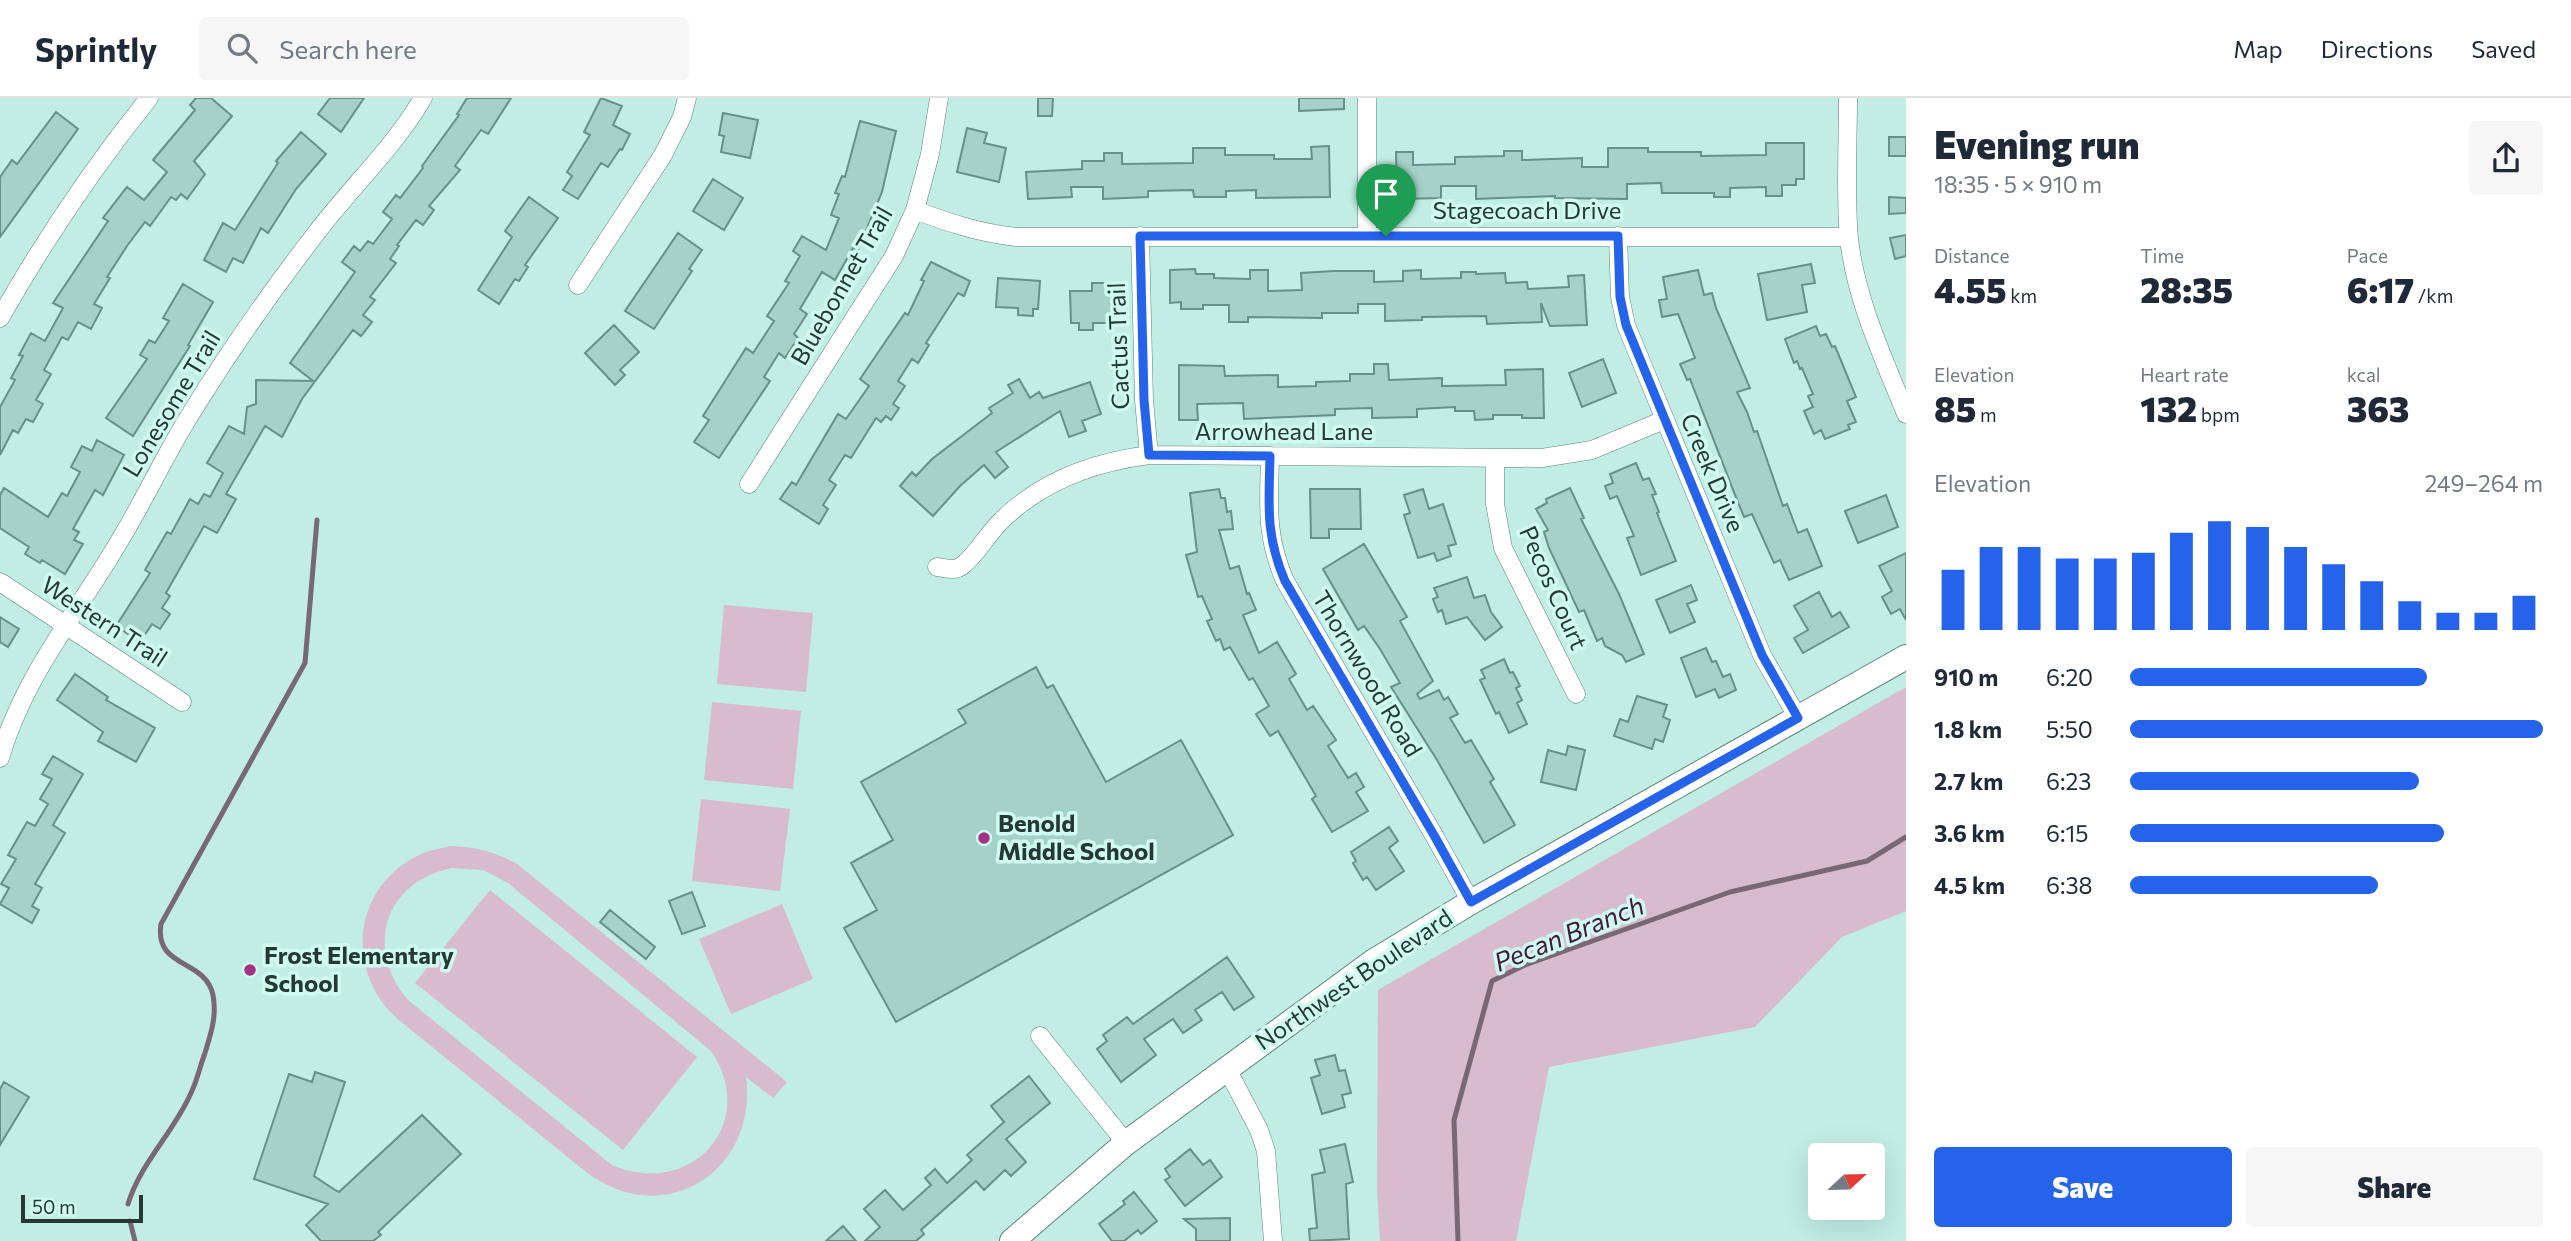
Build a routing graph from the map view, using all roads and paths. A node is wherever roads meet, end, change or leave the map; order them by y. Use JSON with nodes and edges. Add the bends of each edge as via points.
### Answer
{"nodes":[{"id":1,"x":149,"y":98,"type":"edge"},
{"id":2,"x":423,"y":98,"type":"edge"},
{"id":3,"x":687,"y":98,"type":"edge"},
{"id":4,"x":939,"y":98,"type":"edge"},
{"id":5,"x":1367,"y":98,"type":"edge"},
{"id":6,"x":1848,"y":98,"type":"edge"},
{"id":7,"x":915,"y":211,"type":"junction"},
{"id":8,"x":1140,"y":236,"type":"junction"},
{"id":9,"x":1367,"y":236,"type":"junction"},
{"id":10,"x":1618,"y":236,"type":"junction"},
{"id":11,"x":1849,"y":237,"type":"junction"},
{"id":12,"x":578,"y":285,"type":"dead end"},
{"id":13,"x":0,"y":318,"type":"edge"},
{"id":14,"x":1906,"y":414,"type":"edge"},
{"id":15,"x":1664,"y":420,"type":"junction"},
{"id":16,"x":1149,"y":455,"type":"junction"},
{"id":17,"x":1270,"y":456,"type":"junction"},
{"id":18,"x":1495,"y":458,"type":"junction"},
{"id":19,"x":749,"y":484,"type":"dead end"},
{"id":20,"x":937,"y":567,"type":"dead end"},
{"id":21,"x":0,"y":582,"type":"edge"},
{"id":22,"x":66,"y":626,"type":"junction"},
{"id":23,"x":1906,"y":657,"type":"edge"},
{"id":24,"x":1576,"y":694,"type":"dead end"},
{"id":25,"x":181,"y":702,"type":"dead end"},
{"id":26,"x":1798,"y":718,"type":"junction"},
{"id":27,"x":0,"y":758,"type":"edge"},
{"id":28,"x":1471,"y":902,"type":"junction"},
{"id":29,"x":1040,"y":1036,"type":"dead end"},
{"id":30,"x":1226,"y":1067,"type":"junction"},
{"id":31,"x":1126,"y":1143,"type":"junction"},
{"id":32,"x":1012,"y":1241,"type":"edge"},
{"id":33,"x":1273,"y":1241,"type":"edge"}],
"edges":[{"from":1,"to":13,"type":"street","via":[[101,158],[40,248]]},
{"from":2,"to":22,"type":"street","name":"Lonesome Trail","via":[[315,234],[229,355]]},
{"from":3,"to":12,"type":"street","via":[[663,155]]},
{"from":4,"to":7,"type":"street","name":"Bluebonnet Trail"},
{"from":5,"to":9,"type":"street"},
{"from":6,"to":11,"type":"street"},
{"from":7,"to":8,"type":"street","name":"Stagecoach Drive","via":[[987,234]]},
{"from":7,"to":19,"type":"street","name":"Bluebonnet Trail","via":[[894,256]]},
{"from":8,"to":9,"type":"street","name":"Stagecoach Drive"},
{"from":8,"to":16,"type":"street","name":"Cactus Trail"},
{"from":9,"to":10,"type":"street","name":"Stagecoach Drive"},
{"from":10,"to":11,"type":"street","name":"Stagecoach Drive"},
{"from":10,"to":15,"type":"street","name":"Creek Drive","via":[[1626,325]]},
{"from":11,"to":14,"type":"street","via":[[1870,324]]},
{"from":15,"to":18,"type":"street","name":"Arrowhead Lane","via":[[1592,450],[1542,458]]},
{"from":15,"to":26,"type":"street","name":"Creek Drive","via":[[1762,655]]},
{"from":16,"to":17,"type":"street","name":"Arrowhead Lane"},
{"from":16,"to":20,"type":"street","name":"Arrowhead Lane","via":[[1090,466],[1053,482],[1017,506],[961,567]]},
{"from":17,"to":18,"type":"street","name":"Arrowhead Lane"},
{"from":17,"to":28,"type":"street","name":"Thornwood Road","via":[[1268,522],[1285,581]]},
{"from":18,"to":24,"type":"street","name":"Pecos Court","via":[[1495,504],[1503,548]]},
{"from":21,"to":22,"type":"street","name":"Western Trail"},
{"from":22,"to":25,"type":"street","name":"Western Trail"},
{"from":22,"to":27,"type":"street","name":"Lonesome Trail","via":[[32,678]]},
{"from":23,"to":26,"type":"street","name":"Northwest Boulevard"},
{"from":26,"to":28,"type":"street","name":"Northwest Boulevard"},
{"from":28,"to":30,"type":"street","name":"Northwest Boulevard","via":[[1374,961]]},
{"from":29,"to":31,"type":"street"},
{"from":30,"to":31,"type":"street","name":"Northwest Boulevard"},
{"from":30,"to":33,"type":"street","via":[[1266,1151]]},
{"from":31,"to":32,"type":"street","name":"Northwest Boulevard"}]}
